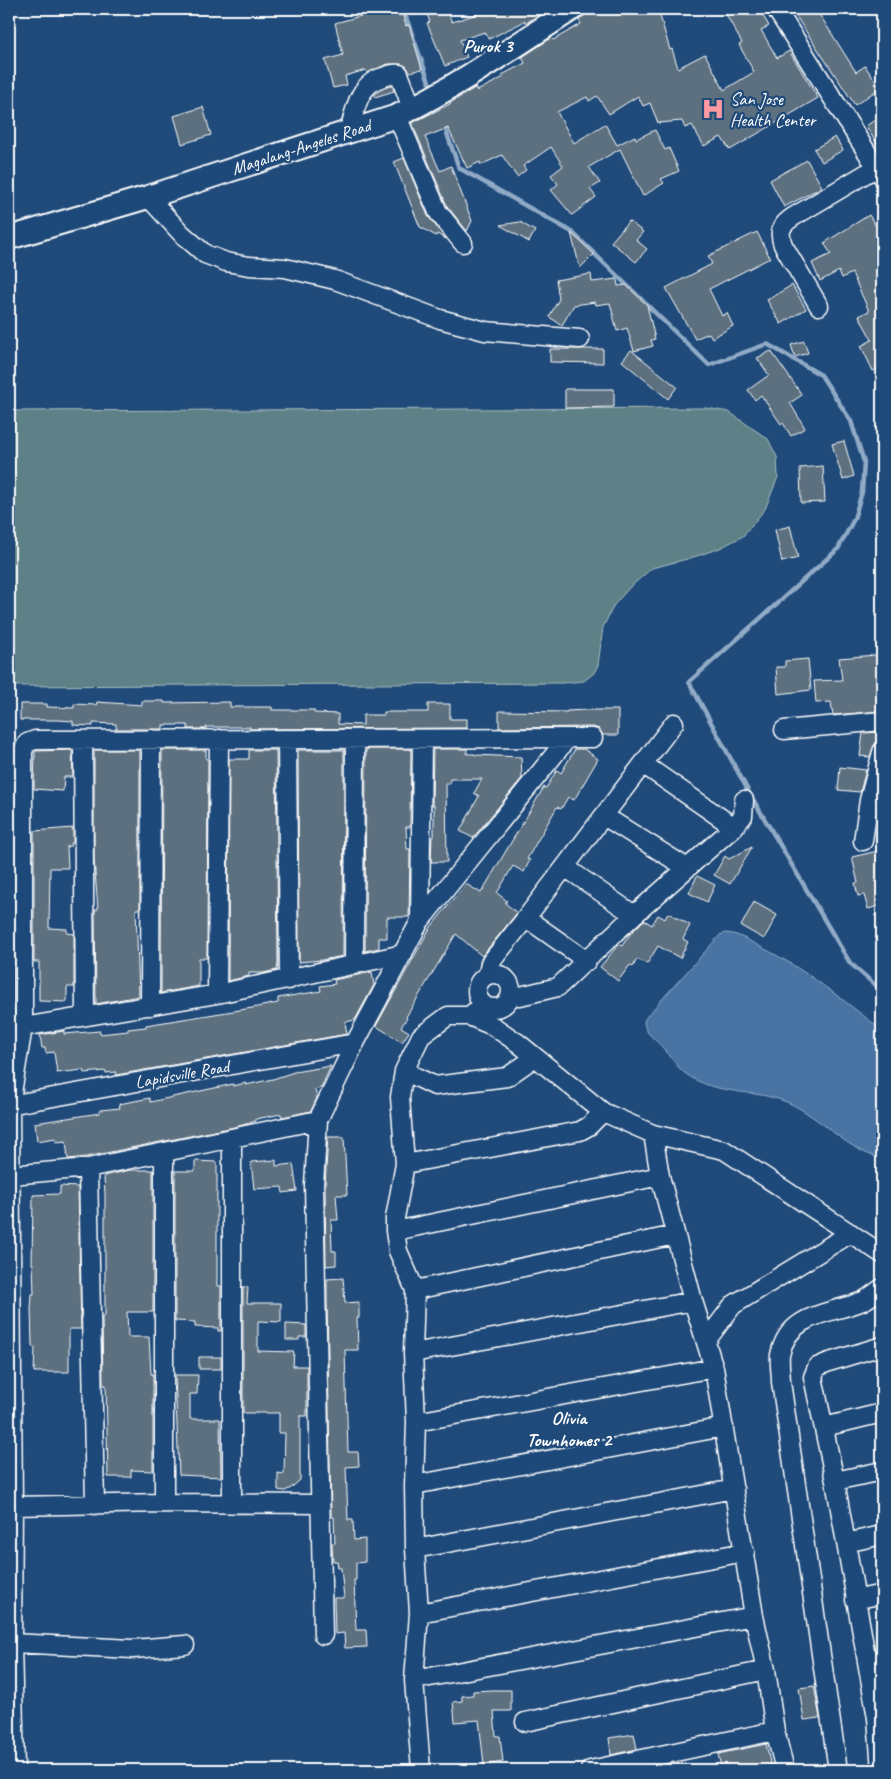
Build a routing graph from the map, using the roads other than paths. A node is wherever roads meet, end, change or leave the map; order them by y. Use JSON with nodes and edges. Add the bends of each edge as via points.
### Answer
{"nodes":[{"id":1,"x":572,"y":9,"type":"edge"},
{"id":2,"x":776,"y":9,"type":"edge"},
{"id":3,"x":420,"y":104,"type":"junction"},
{"id":4,"x":349,"y":132,"type":"junction"},
{"id":5,"x":879,"y":171,"type":"edge"},
{"id":6,"x":148,"y":197,"type":"junction"},
{"id":7,"x":9,"y":238,"type":"edge"},
{"id":8,"x":463,"y":243,"type":"dead end"},
{"id":9,"x":818,"y":306,"type":"dead end"},
{"id":10,"x":580,"y":339,"type":"dead end"},
{"id":11,"x":882,"y":721,"type":"edge"},
{"id":12,"x":674,"y":723,"type":"dead end"},
{"id":13,"x":784,"y":730,"type":"dead end"},
{"id":14,"x":422,"y":738,"type":"junction"},
{"id":15,"x":593,"y":738,"type":"dead end"},
{"id":16,"x":151,"y":739,"type":"junction"},
{"id":17,"x":219,"y":739,"type":"junction"},
{"id":18,"x":287,"y":739,"type":"junction"},
{"id":19,"x":355,"y":739,"type":"junction"},
{"id":20,"x":568,"y":739,"type":"junction"},
{"id":21,"x":83,"y":740,"type":"junction"},
{"id":22,"x":882,"y":752,"type":"edge"},
{"id":23,"x":643,"y":764,"type":"junction"},
{"id":24,"x":744,"y":800,"type":"dead end"},
{"id":25,"x":604,"y":816,"type":"junction"},
{"id":26,"x":734,"y":827,"type":"junction"},
{"id":27,"x":864,"y":841,"type":"dead end"},
{"id":28,"x":565,"y":867,"type":"junction"},
{"id":29,"x":687,"y":868,"type":"junction"},
{"id":30,"x":634,"y":915,"type":"junction"},
{"id":31,"x":526,"y":918,"type":"junction"},
{"id":32,"x":420,"y":921,"type":"junction"},
{"id":33,"x":403,"y":954,"type":"junction"},
{"id":34,"x":587,"y":961,"type":"junction"},
{"id":35,"x":354,"y":965,"type":"junction"},
{"id":36,"x":488,"y":974,"type":"junction"},
{"id":37,"x":289,"y":980,"type":"junction"},
{"id":38,"x":217,"y":994,"type":"junction"},
{"id":39,"x":511,"y":995,"type":"junction"},
{"id":40,"x":483,"y":1005,"type":"junction"},
{"id":41,"x":150,"y":1006,"type":"junction"},
{"id":42,"x":85,"y":1016,"type":"junction"},
{"id":43,"x":469,"y":1016,"type":"junction"},
{"id":44,"x":23,"y":1027,"type":"junction"},
{"id":45,"x":355,"y":1043,"type":"junction"},
{"id":46,"x":534,"y":1058,"type":"junction"},
{"id":47,"x":404,"y":1071,"type":"junction"},
{"id":48,"x":9,"y":1105,"type":"edge"},
{"id":49,"x":603,"y":1112,"type":"junction"},
{"id":50,"x":318,"y":1120,"type":"junction"},
{"id":51,"x":653,"y":1134,"type":"junction"},
{"id":52,"x":232,"y":1138,"type":"junction"},
{"id":53,"x":164,"y":1153,"type":"junction"},
{"id":54,"x":404,"y":1164,"type":"junction"},
{"id":55,"x":88,"y":1168,"type":"junction"},
{"id":56,"x":11,"y":1175,"type":"junction"},
{"id":57,"x":660,"y":1176,"type":"junction"},
{"id":58,"x":395,"y":1231,"type":"junction"},
{"id":59,"x":852,"y":1233,"type":"junction"},
{"id":60,"x":675,"y":1235,"type":"junction"},
{"id":61,"x":882,"y":1254,"type":"edge"},
{"id":62,"x":882,"y":1288,"type":"edge"},
{"id":63,"x":415,"y":1290,"type":"junction"},
{"id":64,"x":693,"y":1301,"type":"junction"},
{"id":65,"x":706,"y":1341,"type":"junction"},
{"id":66,"x":882,"y":1346,"type":"edge"},
{"id":67,"x":413,"y":1353,"type":"junction"},
{"id":68,"x":714,"y":1368,"type":"junction"},
{"id":69,"x":882,"y":1413,"type":"edge"},
{"id":70,"x":416,"y":1422,"type":"junction"},
{"id":71,"x":824,"y":1426,"type":"junction"},
{"id":72,"x":724,"y":1427,"type":"junction"},
{"id":73,"x":882,"y":1471,"type":"edge"},
{"id":74,"x":835,"y":1481,"type":"junction"},
{"id":75,"x":414,"y":1485,"type":"junction"},
{"id":76,"x":734,"y":1489,"type":"junction"},
{"id":77,"x":164,"y":1503,"type":"junction"},
{"id":78,"x":232,"y":1504,"type":"junction"},
{"id":79,"x":320,"y":1504,"type":"junction"},
{"id":80,"x":95,"y":1505,"type":"junction"},
{"id":81,"x":13,"y":1506,"type":"junction"},
{"id":82,"x":882,"y":1535,"type":"edge"},
{"id":83,"x":846,"y":1544,"type":"junction"},
{"id":84,"x":415,"y":1549,"type":"junction"},
{"id":85,"x":745,"y":1552,"type":"junction"},
{"id":86,"x":882,"y":1594,"type":"edge"},
{"id":87,"x":855,"y":1600,"type":"junction"},
{"id":88,"x":419,"y":1613,"type":"junction"},
{"id":89,"x":754,"y":1616,"type":"junction"},
{"id":90,"x":323,"y":1635,"type":"dead end"},
{"id":91,"x":12,"y":1643,"type":"junction"},
{"id":92,"x":185,"y":1645,"type":"dead end"},
{"id":93,"x":874,"y":1659,"type":"edge"},
{"id":94,"x":766,"y":1670,"type":"junction"},
{"id":95,"x":414,"y":1680,"type":"junction"},
{"id":96,"x":880,"y":1718,"type":"edge"},
{"id":97,"x":525,"y":1722,"type":"dead end"},
{"id":98,"x":775,"y":1731,"type":"junction"},
{"id":99,"x":15,"y":1770,"type":"edge"},
{"id":100,"x":421,"y":1770,"type":"edge"},
{"id":101,"x":590,"y":1770,"type":"edge"},
{"id":102,"x":784,"y":1770,"type":"edge"},
{"id":103,"x":838,"y":1770,"type":"edge"},
{"id":104,"x":881,"y":1770,"type":"edge"}],
"edges":[{"from":1,"to":3,"type":"main road","name":"Magalang-Angeles Road","via":[[494,61]]},
{"from":2,"to":5,"type":"street"},
{"from":3,"to":4,"type":"main road","name":"Magalang-Angeles Road"},
{"from":3,"to":4,"type":"street","via":[[399,74],[377,78],[359,96]]},
{"from":3,"to":8,"type":"street","via":[[438,212]]},
{"from":4,"to":6,"type":"main road","name":"Magalang-Angeles Road"},
{"from":5,"to":9,"type":"street","via":[[799,212],[780,229],[783,245]]},
{"from":6,"to":7,"type":"main road","name":"Magalang-Angeles Road"},
{"from":6,"to":10,"type":"street","via":[[205,254],[226,262],[285,268],[335,280],[440,319],[485,331]]},
{"from":11,"to":13,"type":"street"},
{"from":12,"to":23,"type":"street"},
{"from":14,"to":19,"type":"street"},
{"from":14,"to":20,"type":"street"},
{"from":14,"to":32,"type":"street"},
{"from":15,"to":20,"type":"street"},
{"from":16,"to":17,"type":"street"},
{"from":16,"to":21,"type":"street"},
{"from":16,"to":41,"type":"street"},
{"from":17,"to":18,"type":"street"},
{"from":17,"to":38,"type":"street"},
{"from":18,"to":19,"type":"street"},
{"from":18,"to":37,"type":"street"},
{"from":19,"to":35,"type":"street"},
{"from":20,"to":32,"type":"street"},
{"from":21,"to":42,"type":"street"},
{"from":21,"to":44,"type":"street","via":[[35,740],[26,743],[23,751]]},
{"from":22,"to":27,"type":"street","via":[[869,800]]},
{"from":23,"to":25,"type":"street"},
{"from":23,"to":26,"type":"street"},
{"from":24,"to":26,"type":"street","via":[[743,816]]},
{"from":25,"to":28,"type":"street"},
{"from":25,"to":29,"type":"street"},
{"from":26,"to":29,"type":"street"},
{"from":28,"to":30,"type":"street"},
{"from":28,"to":31,"type":"street"},
{"from":29,"to":30,"type":"street"},
{"from":30,"to":34,"type":"street"},
{"from":31,"to":34,"type":"street"},
{"from":31,"to":36,"type":"street","via":[[490,963]]},
{"from":32,"to":33,"type":"street"},
{"from":33,"to":35,"type":"street"},
{"from":33,"to":45,"type":"street"},
{"from":34,"to":39,"type":"street","via":[[558,987]]},
{"from":35,"to":37,"type":"street"},
{"from":36,"to":39,"type":"street","via":[[500,975],[509,983]]},
{"from":36,"to":40,"type":"street","via":[[478,982],[476,994]]},
{"from":37,"to":38,"type":"street"},
{"from":38,"to":41,"type":"street"},
{"from":39,"to":40,"type":"street","via":[[504,1005],[492,1008]]},
{"from":40,"to":43,"type":"street"},
{"from":41,"to":42,"type":"street"},
{"from":42,"to":44,"type":"street"},
{"from":43,"to":46,"type":"street","via":[[493,1026]]},
{"from":43,"to":47,"type":"street","via":[[448,1016],[421,1036]]},
{"from":44,"to":48,"type":"street"},
{"from":45,"to":48,"type":"street","name":"Lapidsville Road"},
{"from":45,"to":50,"type":"street"},
{"from":46,"to":47,"type":"street","via":[[507,1077],[435,1086]]},
{"from":46,"to":49,"type":"street"},
{"from":47,"to":54,"type":"street","via":[[400,1097]]},
{"from":48,"to":56,"type":"street"},
{"from":49,"to":51,"type":"street"},
{"from":49,"to":54,"type":"street","via":[[580,1131]]},
{"from":50,"to":52,"type":"street"},
{"from":50,"to":79,"type":"street","via":[[314,1185]]},
{"from":51,"to":57,"type":"street"},
{"from":51,"to":59,"type":"street","via":[[724,1150]]},
{"from":52,"to":53,"type":"street"},
{"from":52,"to":78,"type":"street"},
{"from":53,"to":55,"type":"street"},
{"from":53,"to":77,"type":"street"},
{"from":54,"to":58,"type":"street"},
{"from":55,"to":56,"type":"street"},
{"from":55,"to":80,"type":"street"},
{"from":56,"to":81,"type":"street"},
{"from":57,"to":58,"type":"street"},
{"from":57,"to":60,"type":"street"},
{"from":58,"to":63,"type":"street","via":[[398,1251]]},
{"from":59,"to":61,"type":"street"},
{"from":59,"to":65,"type":"street","via":[[733,1305]]},
{"from":60,"to":63,"type":"street"},
{"from":60,"to":64,"type":"street"},
{"from":62,"to":103,"type":"street","via":[[863,1300],[812,1316],[787,1338],[780,1355],[781,1382]]},
{"from":63,"to":67,"type":"street"},
{"from":64,"to":65,"type":"street"},
{"from":64,"to":67,"type":"street"},
{"from":65,"to":68,"type":"street"},
{"from":66,"to":71,"type":"street","via":[[817,1367],[813,1378]]},
{"from":67,"to":70,"type":"street"},
{"from":68,"to":70,"type":"street"},
{"from":68,"to":72,"type":"street"},
{"from":69,"to":71,"type":"street"},
{"from":70,"to":75,"type":"street"},
{"from":71,"to":74,"type":"street"},
{"from":72,"to":75,"type":"street"},
{"from":72,"to":76,"type":"street"},
{"from":73,"to":74,"type":"street"},
{"from":74,"to":83,"type":"street"},
{"from":75,"to":84,"type":"street"},
{"from":76,"to":84,"type":"street"},
{"from":76,"to":85,"type":"street"},
{"from":77,"to":78,"type":"street"},
{"from":77,"to":80,"type":"street"},
{"from":78,"to":79,"type":"street"},
{"from":79,"to":90,"type":"street"},
{"from":80,"to":81,"type":"street"},
{"from":81,"to":91,"type":"street"},
{"from":82,"to":83,"type":"street"},
{"from":83,"to":87,"type":"street"},
{"from":84,"to":88,"type":"street"},
{"from":85,"to":88,"type":"street"},
{"from":85,"to":89,"type":"street"},
{"from":86,"to":87,"type":"street"},
{"from":87,"to":93,"type":"street"},
{"from":88,"to":95,"type":"street"},
{"from":89,"to":94,"type":"street"},
{"from":89,"to":95,"type":"street"},
{"from":91,"to":92,"type":"street","via":[[133,1649]]},
{"from":91,"to":99,"type":"street"},
{"from":93,"to":96,"type":"street"},
{"from":94,"to":97,"type":"street"},
{"from":94,"to":98,"type":"street"},
{"from":95,"to":100,"type":"street"},
{"from":96,"to":104,"type":"street"},
{"from":98,"to":101,"type":"street"},
{"from":98,"to":102,"type":"street"}]}
